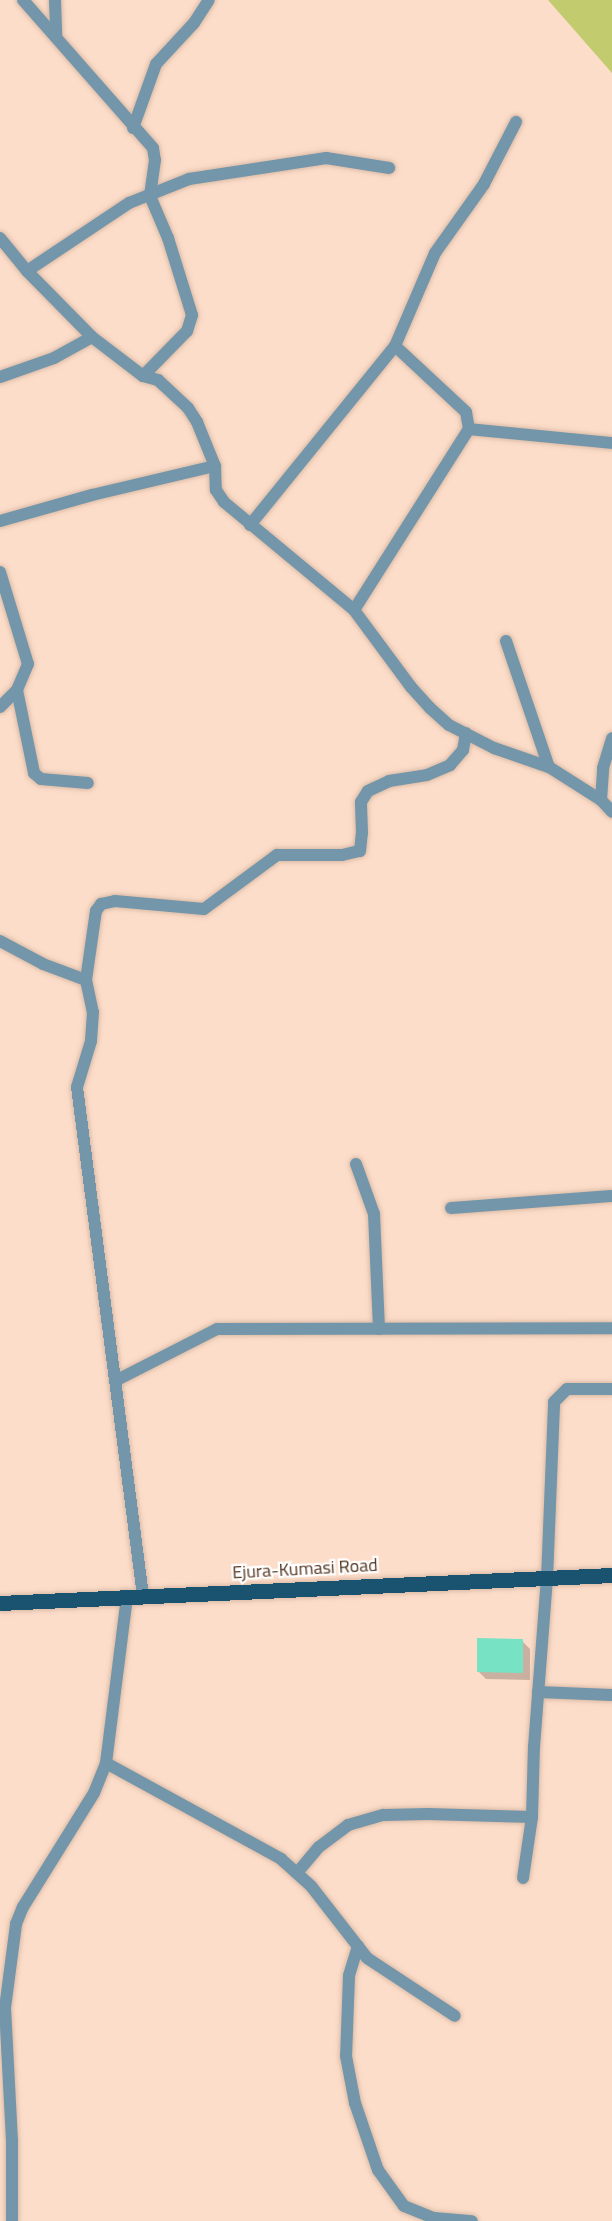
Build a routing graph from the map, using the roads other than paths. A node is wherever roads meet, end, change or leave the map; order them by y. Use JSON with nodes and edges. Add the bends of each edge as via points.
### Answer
{"nodes":[{"id":1,"x":23,"y":0,"type":"edge"},
{"id":2,"x":55,"y":0,"type":"edge"},
{"id":3,"x":209,"y":0,"type":"edge"},
{"id":4,"x":56,"y":37,"type":"junction"},
{"id":5,"x":516,"y":122,"type":"dead end"},
{"id":6,"x":133,"y":128,"type":"junction"},
{"id":7,"x":389,"y":168,"type":"dead end"},
{"id":8,"x":150,"y":196,"type":"junction"},
{"id":9,"x":0,"y":238,"type":"edge"},
{"id":10,"x":27,"y":271,"type":"junction"},
{"id":11,"x":93,"y":337,"type":"junction"},
{"id":12,"x":395,"y":346,"type":"junction"},
{"id":13,"x":143,"y":376,"type":"junction"},
{"id":14,"x":0,"y":377,"type":"edge"},
{"id":15,"x":469,"y":429,"type":"junction"},
{"id":16,"x":612,"y":443,"type":"edge"},
{"id":17,"x":215,"y":466,"type":"junction"},
{"id":18,"x":0,"y":521,"type":"edge"},
{"id":19,"x":250,"y":525,"type":"junction"},
{"id":20,"x":0,"y":572,"type":"edge"},
{"id":21,"x":354,"y":610,"type":"junction"},
{"id":22,"x":506,"y":641,"type":"dead end"},
{"id":23,"x":17,"y":690,"type":"junction"},
{"id":24,"x":0,"y":707,"type":"edge"},
{"id":25,"x":466,"y":733,"type":"junction"},
{"id":26,"x":612,"y":738,"type":"edge"},
{"id":27,"x":549,"y":767,"type":"junction"},
{"id":28,"x":88,"y":783,"type":"dead end"},
{"id":29,"x":601,"y":800,"type":"junction"},
{"id":30,"x":612,"y":813,"type":"edge"},
{"id":31,"x":0,"y":941,"type":"edge"},
{"id":32,"x":86,"y":980,"type":"junction"},
{"id":33,"x":356,"y":1164,"type":"dead end"},
{"id":34,"x":612,"y":1196,"type":"edge"},
{"id":35,"x":451,"y":1208,"type":"dead end"},
{"id":36,"x":612,"y":1328,"type":"edge"},
{"id":37,"x":379,"y":1329,"type":"junction"},
{"id":38,"x":115,"y":1381,"type":"junction"},
{"id":39,"x":612,"y":1389,"type":"edge"},
{"id":40,"x":612,"y":1575,"type":"edge"},
{"id":41,"x":548,"y":1579,"type":"junction"},
{"id":42,"x":127,"y":1596,"type":"junction"},
{"id":43,"x":143,"y":1596,"type":"junction"},
{"id":44,"x":0,"y":1603,"type":"edge"},
{"id":45,"x":538,"y":1692,"type":"junction"},
{"id":46,"x":612,"y":1695,"type":"edge"},
{"id":47,"x":106,"y":1763,"type":"junction"},
{"id":48,"x":532,"y":1817,"type":"junction"},
{"id":49,"x":297,"y":1873,"type":"junction"},
{"id":50,"x":523,"y":1878,"type":"dead end"},
{"id":51,"x":358,"y":1946,"type":"junction"},
{"id":52,"x":455,"y":2016,"type":"dead end"},
{"id":53,"x":12,"y":2221,"type":"edge"},
{"id":54,"x":472,"y":2221,"type":"edge"}],
"edges":[{"from":1,"to":4,"type":"street"},
{"from":2,"to":4,"type":"street"},
{"from":3,"to":6,"type":"street","via":[[194,23],[156,64]]},
{"from":4,"to":6,"type":"street"},
{"from":5,"to":12,"type":"street","via":[[484,184],[435,253]]},
{"from":6,"to":8,"type":"street","via":[[153,148]]},
{"from":7,"to":8,"type":"street","via":[[326,158],[285,162],[189,179]]},
{"from":8,"to":10,"type":"street","via":[[129,204]]},
{"from":8,"to":13,"type":"street","via":[[192,315],[187,331]]},
{"from":9,"to":10,"type":"street"},
{"from":10,"to":11,"type":"street"},
{"from":11,"to":13,"type":"street"},
{"from":11,"to":14,"type":"street","via":[[54,358]]},
{"from":12,"to":15,"type":"street","via":[[466,412]]},
{"from":12,"to":19,"type":"street"},
{"from":13,"to":17,"type":"street","via":[[158,380],[188,408]]},
{"from":15,"to":16,"type":"street"},
{"from":15,"to":21,"type":"street"},
{"from":17,"to":18,"type":"street"},
{"from":17,"to":19,"type":"street","via":[[216,490]]},
{"from":19,"to":21,"type":"street"},
{"from":20,"to":23,"type":"street","via":[[28,664]]},
{"from":21,"to":25,"type":"street","via":[[411,687],[449,725]]},
{"from":22,"to":27,"type":"street"},
{"from":23,"to":24,"type":"street"},
{"from":23,"to":28,"type":"street","via":[[34,774],[41,779]]},
{"from":25,"to":27,"type":"street","via":[[494,748]]},
{"from":25,"to":32,"type":"street","via":[[463,750],[450,765],[389,781],[368,791],[360,802],[360,851],[342,855],[277,855],[204,909],[115,901],[101,904],[96,911]]},
{"from":26,"to":29,"type":"street","via":[[603,768]]},
{"from":27,"to":29,"type":"street"},
{"from":29,"to":30,"type":"street"},
{"from":31,"to":32,"type":"street","via":[[43,964]]},
{"from":32,"to":38,"type":"street","via":[[93,1012],[92,1041],[77,1087]]},
{"from":33,"to":37,"type":"street","via":[[374,1214]]},
{"from":34,"to":35,"type":"street"},
{"from":36,"to":37,"type":"street"},
{"from":37,"to":38,"type":"street","via":[[217,1329]]},
{"from":38,"to":43,"type":"street"},
{"from":39,"to":41,"type":"street","via":[[567,1389],[554,1402]]},
{"from":40,"to":41,"type":"main road","name":"Ejura-Kumasi Road"},
{"from":41,"to":43,"type":"main road","name":"Ejura-Kumasi Road"},
{"from":41,"to":45,"type":"street"},
{"from":42,"to":43,"type":"main road","name":"Ejura-Kumasi Road"},
{"from":42,"to":44,"type":"main road","name":"Ejura-Kumasi Road"},
{"from":42,"to":47,"type":"street"},
{"from":45,"to":46,"type":"street"},
{"from":45,"to":48,"type":"street"},
{"from":47,"to":49,"type":"street","via":[[281,1858]]},
{"from":47,"to":53,"type":"street","via":[[94,1793],[16,1924],[5,2008]]},
{"from":48,"to":49,"type":"street","via":[[384,1815],[348,1825],[319,1847]]},
{"from":48,"to":50,"type":"street"},
{"from":49,"to":51,"type":"street"},
{"from":51,"to":52,"type":"street","via":[[368,1958]]},
{"from":51,"to":54,"type":"street","via":[[349,1976],[346,2056],[355,2103],[378,2170],[404,2206],[434,2218]]}]}
